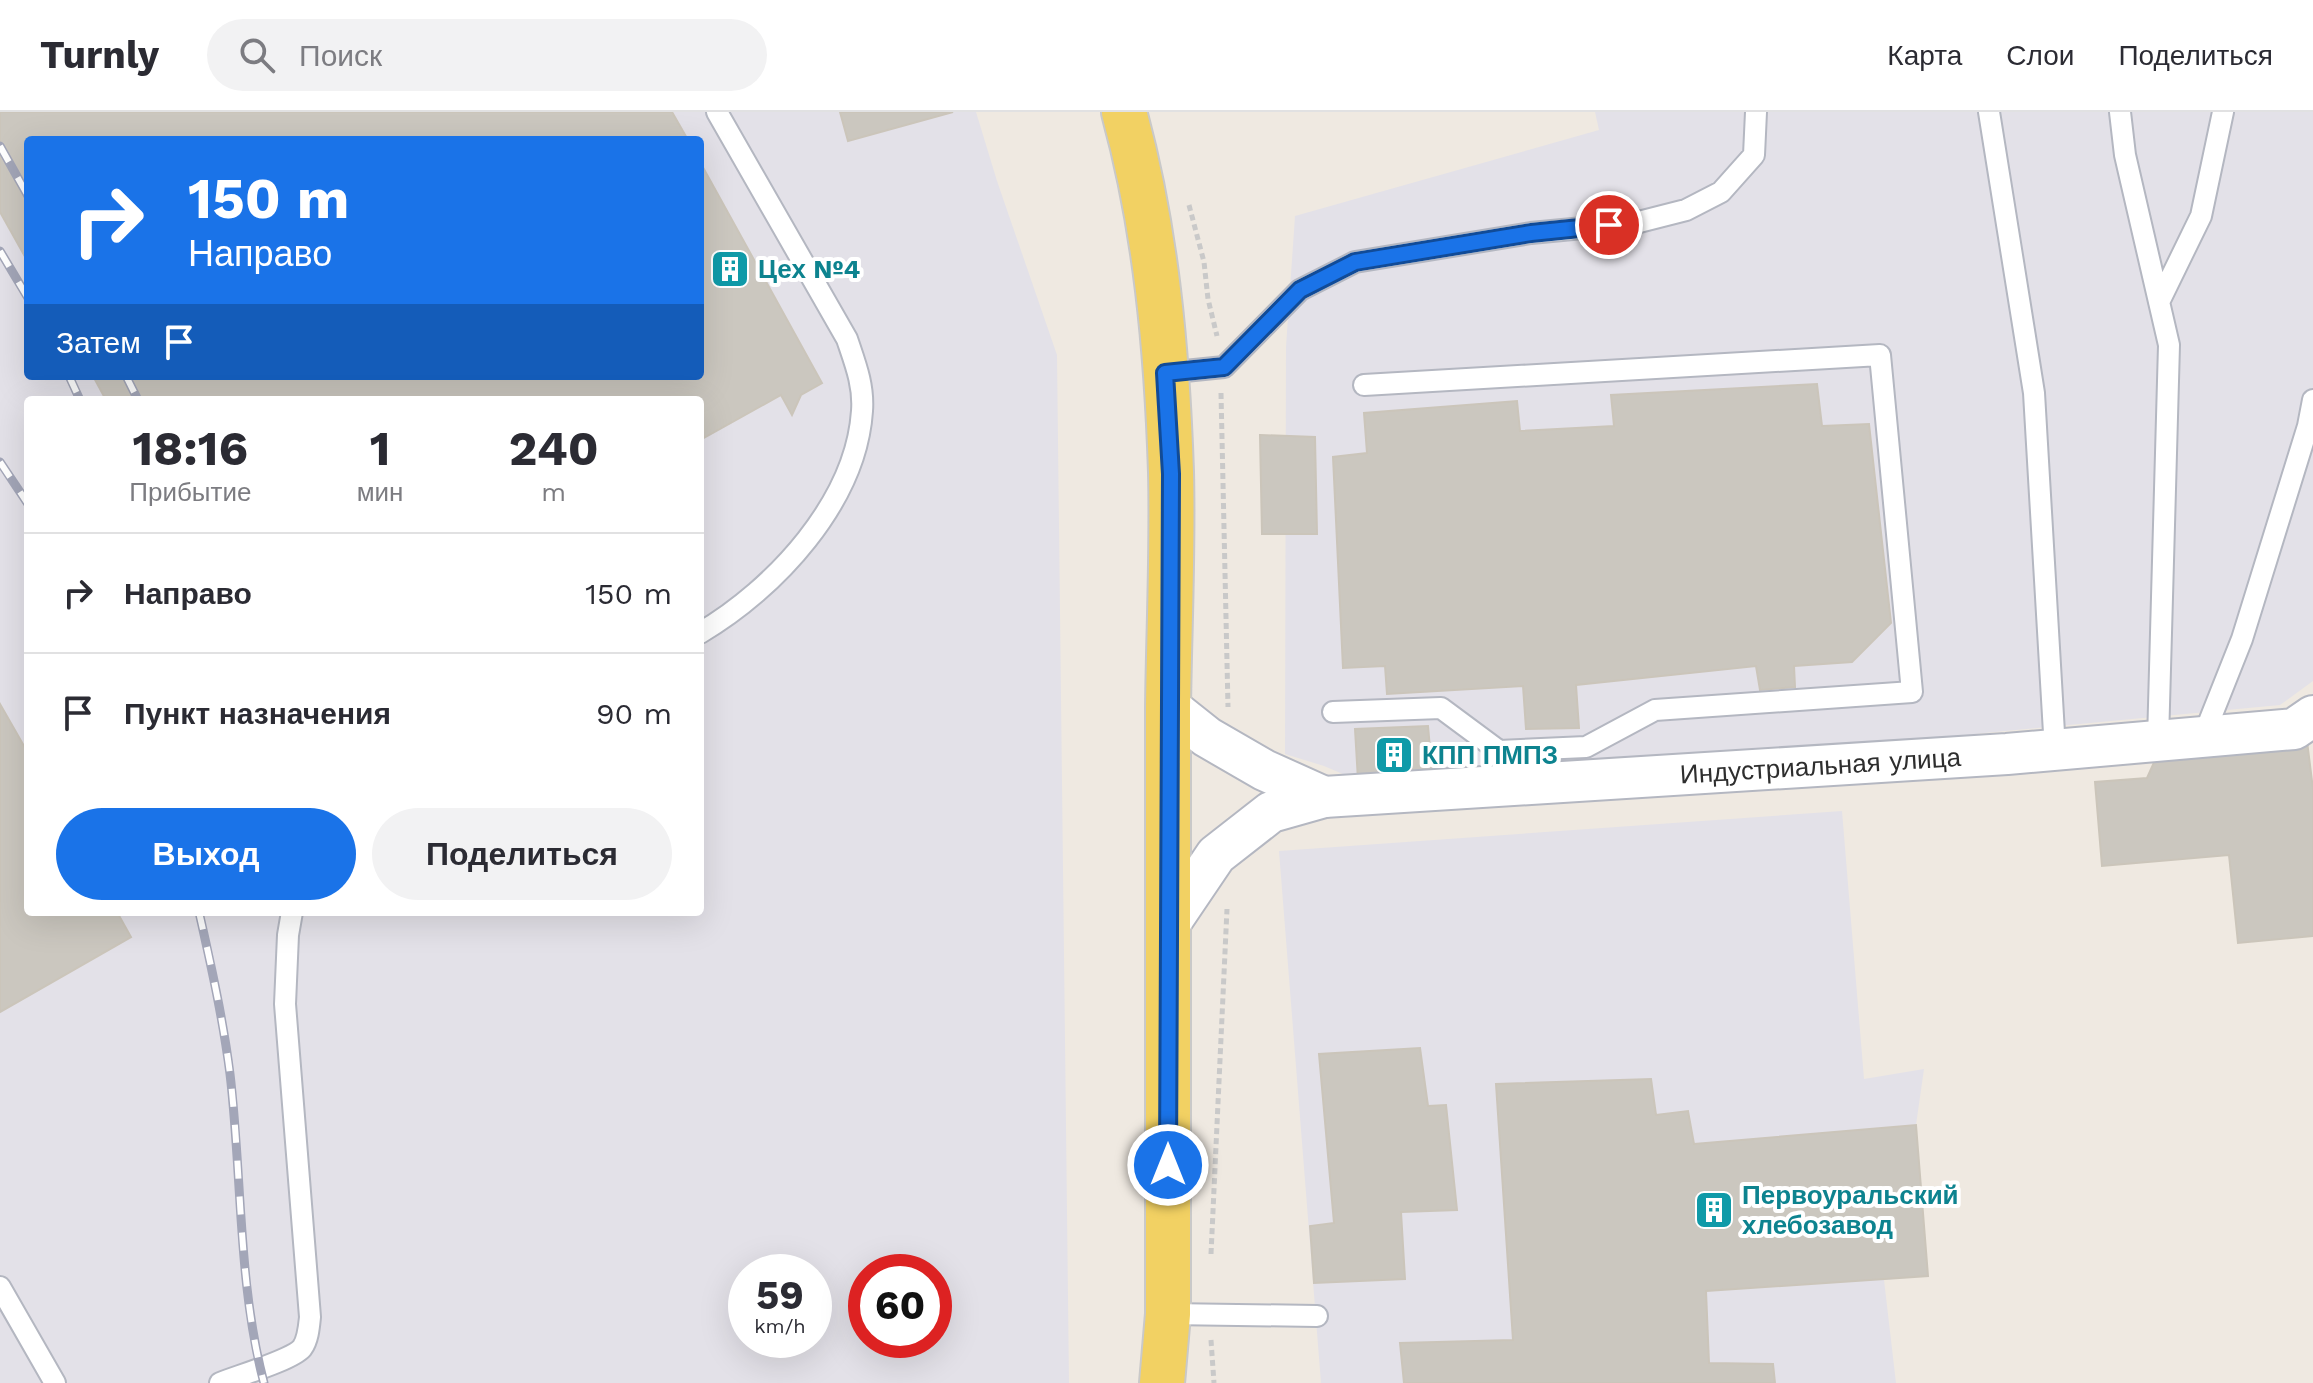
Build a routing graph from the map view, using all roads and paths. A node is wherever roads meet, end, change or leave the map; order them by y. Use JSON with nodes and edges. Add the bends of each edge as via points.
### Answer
{"nodes":[{"id":1,"x":717,"y":112,"type":"edge"},
{"id":2,"x":1124,"y":112,"type":"edge"},
{"id":3,"x":1756,"y":112,"type":"edge"},
{"id":4,"x":1989,"y":112,"type":"edge"},
{"id":5,"x":2120,"y":112,"type":"edge"},
{"id":6,"x":2223,"y":112,"type":"edge"},
{"id":7,"x":2159,"y":302,"type":"junction"},
{"id":8,"x":1165,"y":373,"type":"junction"},
{"id":9,"x":1364,"y":385,"type":"dead end"},
{"id":10,"x":2313,"y":400,"type":"edge"},
{"id":11,"x":704,"y":630,"type":"edge"},
{"id":12,"x":1168,"y":706,"type":"junction"},
{"id":13,"x":1333,"y":712,"type":"dead end"},
{"id":14,"x":2313,"y":716,"type":"edge"},
{"id":15,"x":2203,"y":737,"type":"junction"},
{"id":16,"x":2158,"y":741,"type":"junction"},
{"id":17,"x":2055,"y":750,"type":"junction"},
{"id":18,"x":1324,"y":797,"type":"junction"},
{"id":19,"x":291,"y":916,"type":"edge"},
{"id":20,"x":1168,"y":926,"type":"junction"},
{"id":21,"x":0,"y":1287,"type":"edge"},
{"id":22,"x":1168,"y":1314,"type":"junction"},
{"id":23,"x":1317,"y":1316,"type":"dead end"},
{"id":24,"x":55,"y":1383,"type":"edge"},
{"id":25,"x":220,"y":1383,"type":"edge"},
{"id":26,"x":1162,"y":1383,"type":"edge"}],
"edges":[{"from":1,"to":11,"type":"lane","via":[[847,339],[860,378],[862,410],[846,473],[814,529],[767,582]]},
{"from":2,"to":8,"type":"main road","via":[[1157,271]]},
{"from":3,"to":8,"type":"lane","via":[[1754,155],[1721,192],[1686,210],[1635,223],[1531,233],[1355,262],[1300,290],[1224,367]]},
{"from":4,"to":17,"type":"lane","via":[[2034,393]]},
{"from":5,"to":7,"type":"lane"},
{"from":6,"to":7,"type":"lane","via":[[2201,216]]},
{"from":7,"to":16,"type":"lane","via":[[2169,345]]},
{"from":8,"to":12,"type":"main road","via":[[1171,474]]},
{"from":9,"to":13,"type":"lane","via":[[1880,355],[1912,692],[1655,710],[1586,747],[1499,751],[1441,708]]},
{"from":10,"to":15,"type":"lane","via":[[2242,639]]},
{"from":12,"to":18,"type":"street","via":[[1264,770]]},
{"from":12,"to":20,"type":"main road"},
{"from":14,"to":15,"type":"street","name":"Индустриальная улица","via":[[2294,729]]},
{"from":15,"to":16,"type":"street","name":"Индустриальная улица"},
{"from":16,"to":17,"type":"street","name":"Индустриальная улица"},
{"from":17,"to":18,"type":"street","name":"Индустриальная улица"},
{"from":18,"to":20,"type":"street","name":"Индустриальная улица","via":[[1271,812],[1216,855]]},
{"from":19,"to":25,"type":"lane","via":[[285,1004],[308,1334],[302,1347],[285,1360]]},
{"from":20,"to":22,"type":"main road"},
{"from":21,"to":24,"type":"lane"},
{"from":22,"to":23,"type":"lane"},
{"from":22,"to":26,"type":"main road"}]}
